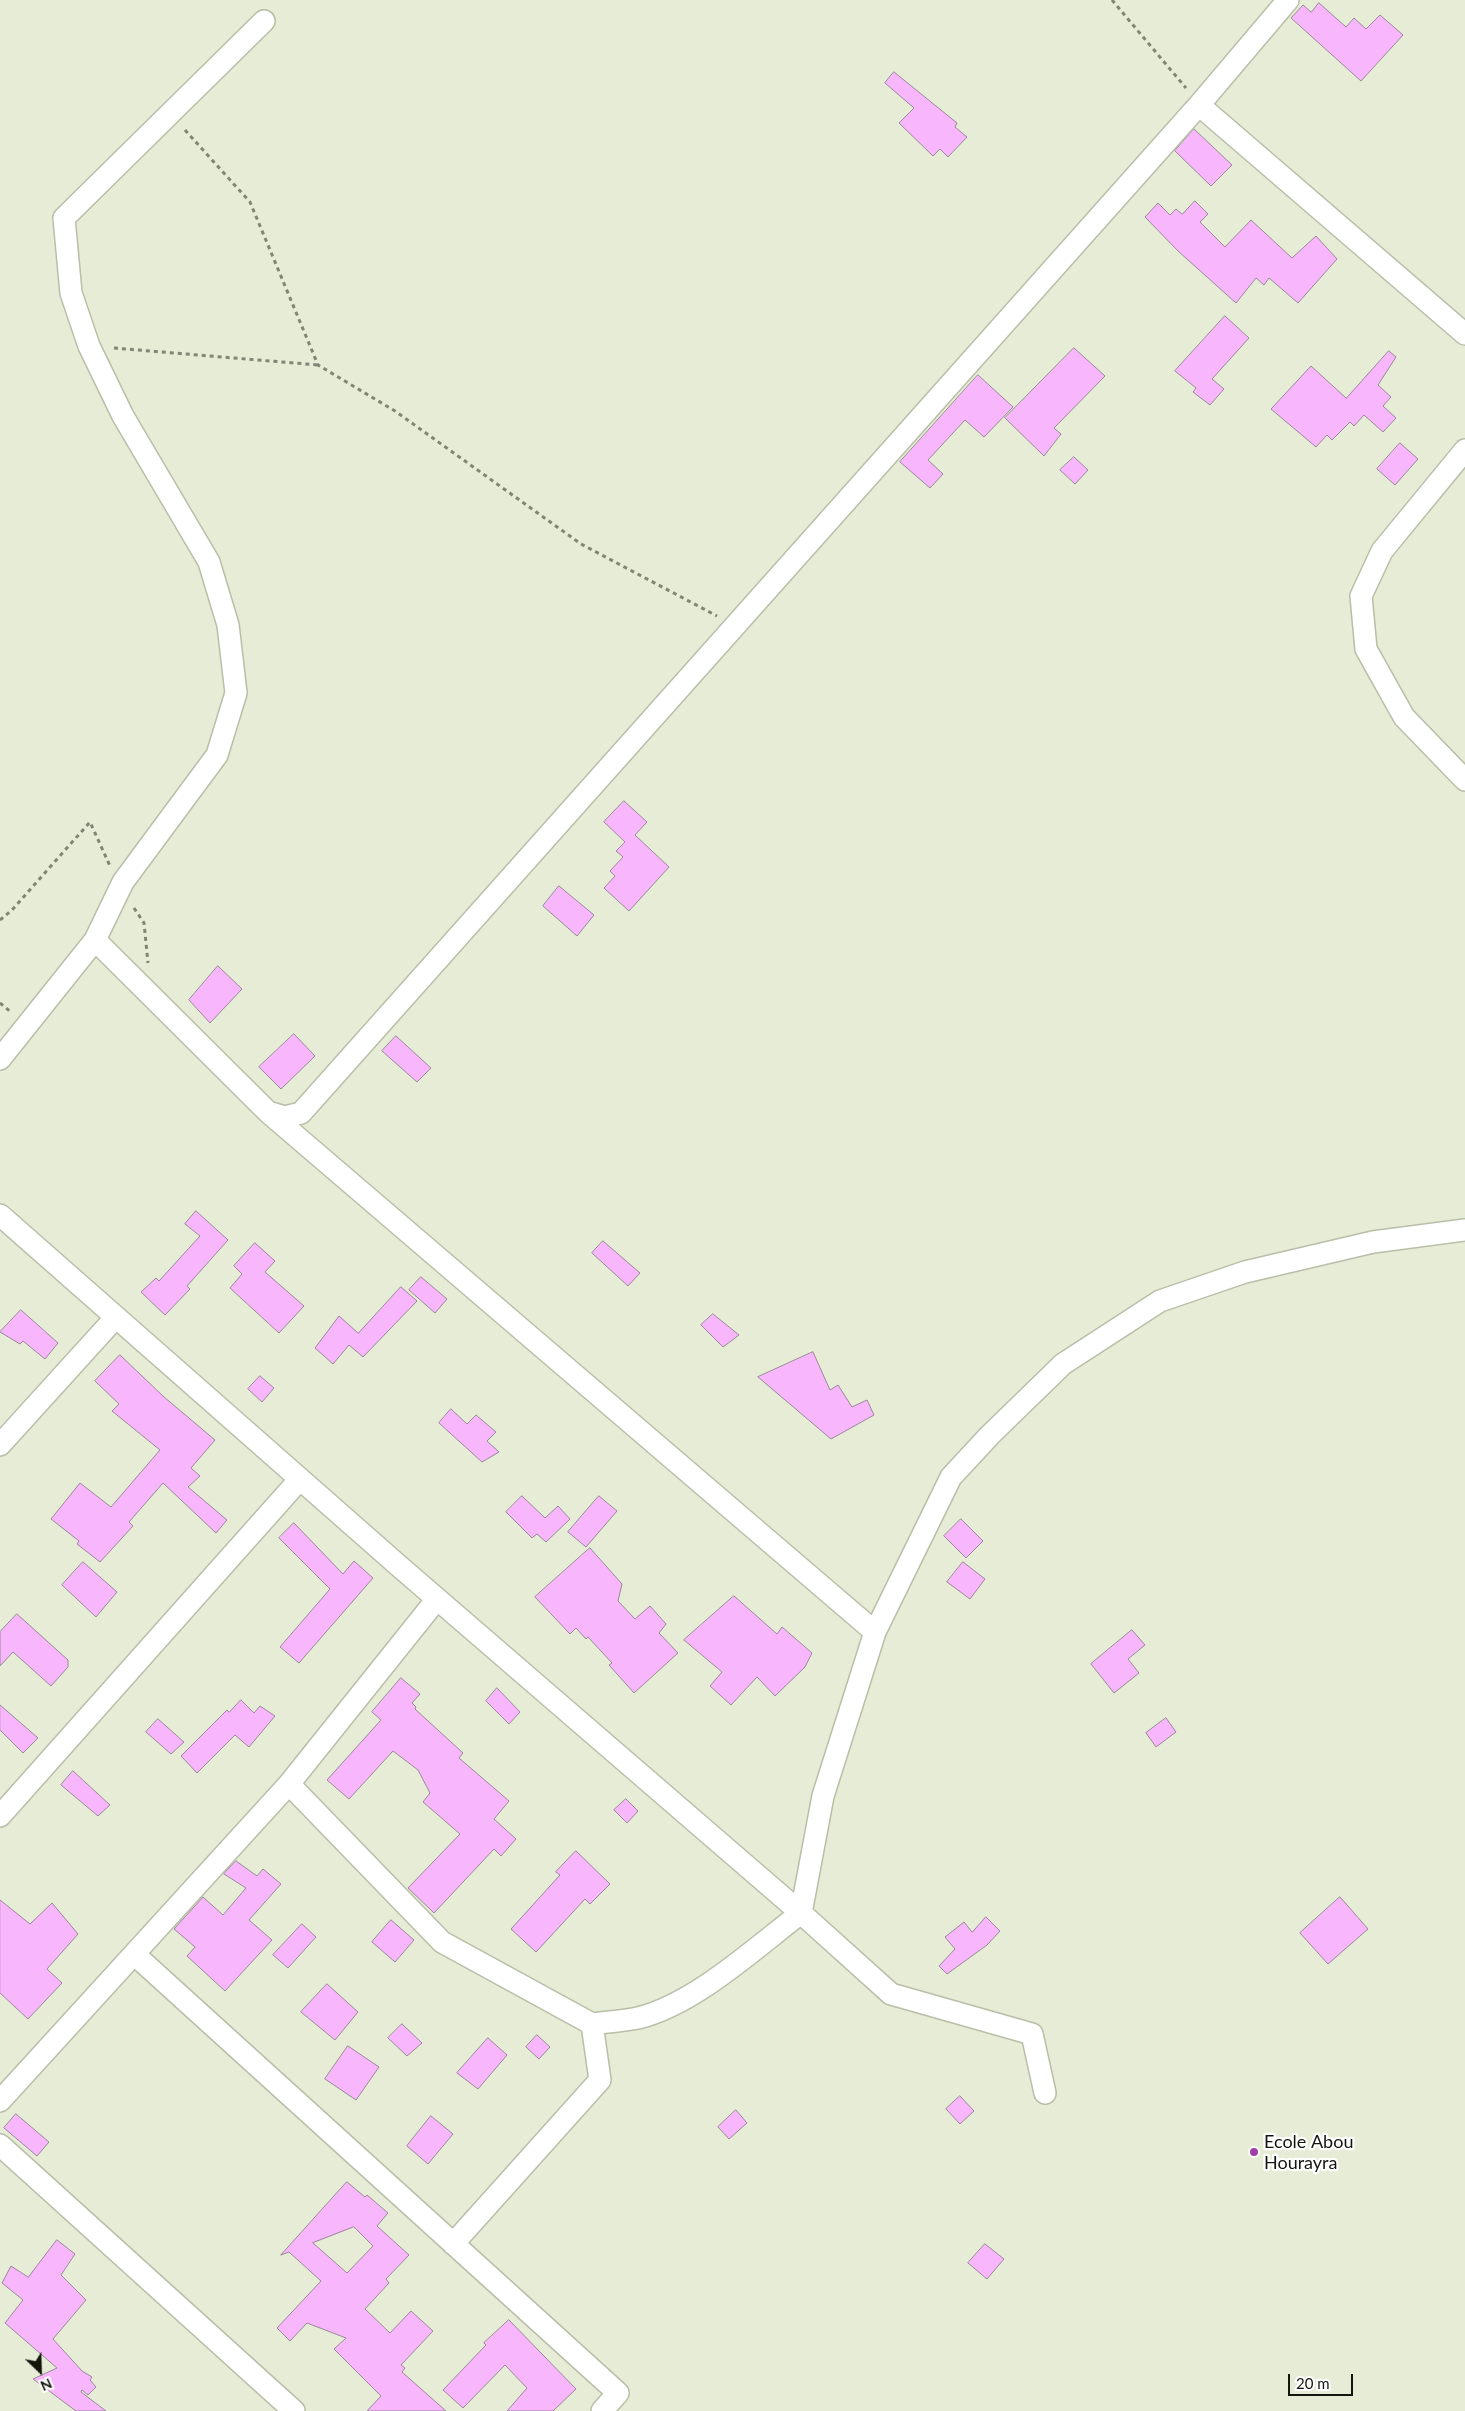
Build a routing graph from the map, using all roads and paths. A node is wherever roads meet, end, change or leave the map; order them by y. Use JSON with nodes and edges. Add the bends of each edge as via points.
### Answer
{"nodes":[{"id":1,"x":1112,"y":0,"type":"edge"},
{"id":2,"x":1288,"y":0,"type":"edge"},
{"id":3,"x":264,"y":20,"type":"dead end"},
{"id":4,"x":1199,"y":105,"type":"junction"},
{"id":5,"x":170,"y":113,"type":"junction"},
{"id":6,"x":1465,"y":334,"type":"edge"},
{"id":7,"x":89,"y":346,"type":"junction"},
{"id":8,"x":318,"y":365,"type":"junction"},
{"id":9,"x":1465,"y":450,"type":"edge"},
{"id":10,"x":735,"y":625,"type":"junction"},
{"id":11,"x":1465,"y":780,"type":"edge"},
{"id":12,"x":95,"y":940,"type":"junction"},
{"id":13,"x":0,"y":1060,"type":"edge"},
{"id":14,"x":268,"y":1112,"type":"junction"},
{"id":15,"x":0,"y":1215,"type":"edge"},
{"id":16,"x":1465,"y":1230,"type":"edge"},
{"id":17,"x":116,"y":1317,"type":"junction"},
{"id":18,"x":0,"y":1444,"type":"edge"},
{"id":19,"x":300,"y":1479,"type":"junction"},
{"id":20,"x":438,"y":1599,"type":"junction"},
{"id":21,"x":875,"y":1632,"type":"junction"},
{"id":22,"x":289,"y":1784,"type":"junction"},
{"id":23,"x":0,"y":1816,"type":"edge"},
{"id":24,"x":801,"y":1913,"type":"junction"},
{"id":25,"x":134,"y":1954,"type":"junction"},
{"id":26,"x":592,"y":2024,"type":"junction"},
{"id":27,"x":1045,"y":2093,"type":"dead end"},
{"id":28,"x":0,"y":2101,"type":"edge"},
{"id":29,"x":0,"y":2145,"type":"edge"},
{"id":30,"x":454,"y":2244,"type":"junction"},
{"id":31,"x":294,"y":2411,"type":"edge"},
{"id":32,"x":602,"y":2411,"type":"edge"}],
"edges":[{"from":1,"to":4,"type":"path"},
{"from":2,"to":4,"type":"street"},
{"from":3,"to":5,"type":"street"},
{"from":4,"to":6,"type":"street"},
{"from":4,"to":10,"type":"street"},
{"from":5,"to":7,"type":"street","via":[[64,218],[71,293]]},
{"from":5,"to":8,"type":"path","via":[[250,202]]},
{"from":7,"to":8,"type":"path"},
{"from":7,"to":12,"type":"street","via":[[124,416],[209,562],[228,625],[236,693],[218,756],[123,882]]},
{"from":8,"to":10,"type":"path","via":[[395,411],[581,544]]},
{"from":9,"to":11,"type":"street","via":[[1382,551],[1361,596],[1366,649],[1404,717]]},
{"from":10,"to":14,"type":"street","via":[[301,1113],[285,1117]]},
{"from":12,"to":13,"type":"street"},
{"from":12,"to":14,"type":"street"},
{"from":14,"to":21,"type":"street"},
{"from":15,"to":17,"type":"street"},
{"from":16,"to":21,"type":"street","via":[[1373,1242],[1245,1272],[1160,1302],[1063,1364],[951,1477]]},
{"from":17,"to":18,"type":"street"},
{"from":17,"to":19,"type":"street"},
{"from":19,"to":20,"type":"street"},
{"from":19,"to":23,"type":"street"},
{"from":20,"to":22,"type":"street"},
{"from":20,"to":24,"type":"street"},
{"from":21,"to":24,"type":"street","via":[[823,1796]]},
{"from":22,"to":25,"type":"street"},
{"from":22,"to":26,"type":"street","via":[[442,1942]]},
{"from":24,"to":26,"type":"street","via":[[720,1976],[676,2003],[638,2018]]},
{"from":24,"to":27,"type":"street","via":[[891,1994],[1032,2034]]},
{"from":25,"to":28,"type":"street"},
{"from":25,"to":30,"type":"street"},
{"from":26,"to":30,"type":"street","via":[[600,2080]]},
{"from":29,"to":31,"type":"street"},
{"from":30,"to":32,"type":"street","via":[[618,2393]]}]}
